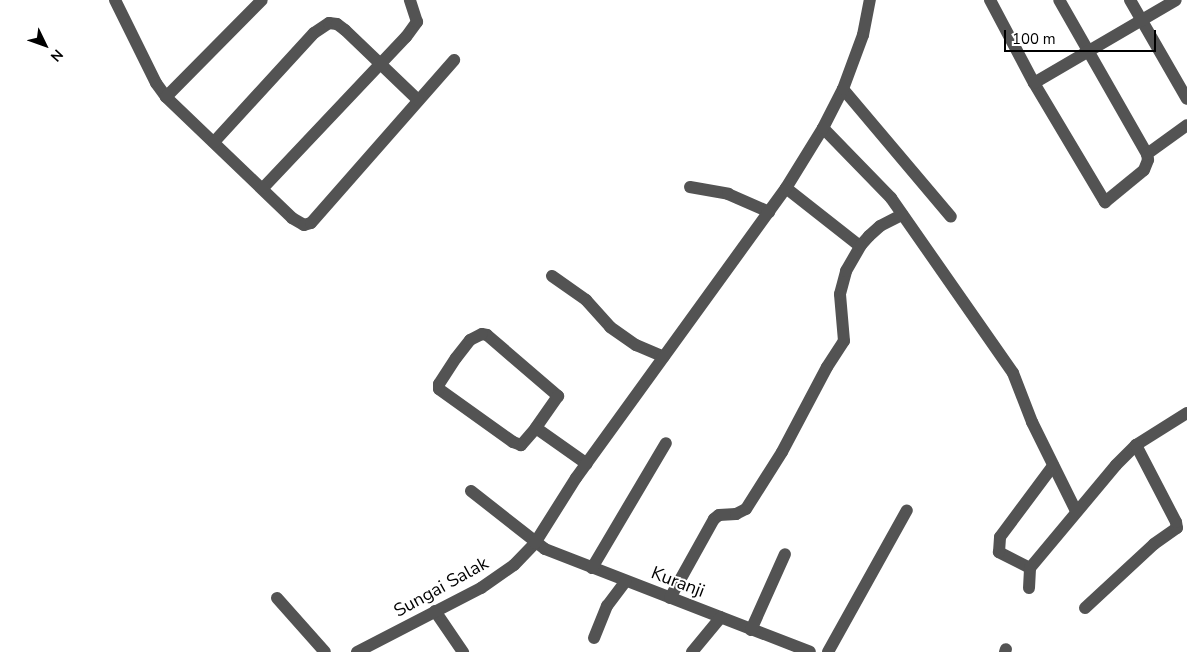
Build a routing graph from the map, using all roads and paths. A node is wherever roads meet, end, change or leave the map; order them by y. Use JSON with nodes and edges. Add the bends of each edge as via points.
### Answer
{"nodes":[{"id":1,"x":115,"y":0,"type":"edge"},
{"id":2,"x":262,"y":0,"type":"edge"},
{"id":3,"x":410,"y":0,"type":"edge"},
{"id":4,"x":870,"y":0,"type":"edge"},
{"id":5,"x":990,"y":0,"type":"edge"},
{"id":6,"x":1059,"y":0,"type":"edge"},
{"id":7,"x":1130,"y":0,"type":"edge"},
{"id":8,"x":1176,"y":0,"type":"edge"},
{"id":9,"x":1142,"y":22,"type":"junction"},
{"id":10,"x":1088,"y":52,"type":"junction"},
{"id":11,"x":454,"y":60,"type":"dead end"},
{"id":12,"x":379,"y":64,"type":"junction"},
{"id":13,"x":1034,"y":83,"type":"junction"},
{"id":14,"x":843,"y":89,"type":"junction"},
{"id":15,"x":166,"y":97,"type":"junction"},
{"id":16,"x":1187,"y":99,"type":"edge"},
{"id":17,"x":418,"y":100,"type":"junction"},
{"id":18,"x":1187,"y":125,"type":"edge"},
{"id":19,"x":823,"y":128,"type":"junction"},
{"id":20,"x":214,"y":142,"type":"junction"},
{"id":21,"x":1147,"y":154,"type":"junction"},
{"id":22,"x":690,"y":187,"type":"dead end"},
{"id":23,"x":263,"y":188,"type":"junction"},
{"id":24,"x":786,"y":188,"type":"junction"},
{"id":25,"x":769,"y":212,"type":"junction"},
{"id":26,"x":902,"y":215,"type":"junction"},
{"id":27,"x":950,"y":217,"type":"dead end"},
{"id":28,"x":856,"y":243,"type":"dead end"},
{"id":29,"x":552,"y":276,"type":"dead end"},
{"id":30,"x":664,"y":357,"type":"junction"},
{"id":31,"x":1187,"y":413,"type":"edge"},
{"id":32,"x":536,"y":428,"type":"junction"},
{"id":33,"x":666,"y":443,"type":"dead end"},
{"id":34,"x":1136,"y":445,"type":"junction"},
{"id":35,"x":587,"y":464,"type":"junction"},
{"id":36,"x":1053,"y":466,"type":"junction"},
{"id":37,"x":472,"y":491,"type":"dead end"},
{"id":38,"x":907,"y":510,"type":"dead end"},
{"id":39,"x":1076,"y":511,"type":"junction"},
{"id":40,"x":1181,"y":532,"type":"edge"},
{"id":41,"x":535,"y":543,"type":"junction"},
{"id":42,"x":785,"y":554,"type":"dead end"},
{"id":43,"x":592,"y":568,"type":"junction"},
{"id":44,"x":1030,"y":568,"type":"junction"},
{"id":45,"x":626,"y":581,"type":"junction"},
{"id":46,"x":1029,"y":588,"type":"dead end"},
{"id":47,"x":276,"y":598,"type":"dead end"},
{"id":48,"x":670,"y":598,"type":"junction"},
{"id":49,"x":1085,"y":608,"type":"dead end"},
{"id":50,"x":435,"y":611,"type":"junction"},
{"id":51,"x":721,"y":618,"type":"junction"},
{"id":52,"x":751,"y":630,"type":"junction"},
{"id":53,"x":594,"y":638,"type":"dead end"},
{"id":54,"x":363,"y":651,"type":"edge"},
{"id":55,"x":325,"y":652,"type":"edge"},
{"id":56,"x":463,"y":652,"type":"edge"},
{"id":57,"x":692,"y":652,"type":"edge"},
{"id":58,"x":810,"y":652,"type":"edge"},
{"id":59,"x":828,"y":652,"type":"edge"}],
"edges":[{"from":1,"to":15,"type":"street"},
{"from":2,"to":15,"type":"street"},
{"from":3,"to":12,"type":"street","via":[[417,22]]},
{"from":4,"to":14,"type":"street","name":"Sungai Salak","via":[[863,35]]},
{"from":5,"to":13,"type":"street"},
{"from":6,"to":10,"type":"street"},
{"from":7,"to":9,"type":"street"},
{"from":8,"to":9,"type":"street"},
{"from":9,"to":10,"type":"street"},
{"from":9,"to":16,"type":"street"},
{"from":10,"to":13,"type":"street"},
{"from":10,"to":21,"type":"street"},
{"from":11,"to":17,"type":"street"},
{"from":12,"to":17,"type":"street"},
{"from":12,"to":20,"type":"street","via":[[341,27],[333,23],[323,25]]},
{"from":12,"to":23,"type":"street"},
{"from":13,"to":21,"type":"street","via":[[1105,202],[1144,170],[1148,165]]},
{"from":14,"to":19,"type":"street","name":"Sungai Salak"},
{"from":14,"to":27,"type":"street"},
{"from":15,"to":20,"type":"street"},
{"from":17,"to":23,"type":"street","via":[[309,224],[301,224],[292,218]]},
{"from":18,"to":21,"type":"street"},
{"from":19,"to":24,"type":"street","name":"Sungai Salak"},
{"from":19,"to":26,"type":"street","via":[[891,198]]},
{"from":20,"to":23,"type":"street"},
{"from":22,"to":25,"type":"street","via":[[728,194]]},
{"from":24,"to":25,"type":"street","name":"Sungai Salak"},
{"from":24,"to":28,"type":"street"},
{"from":25,"to":30,"type":"street","name":"Sungai Salak"},
{"from":26,"to":36,"type":"street","via":[[1013,373]]},
{"from":26,"to":48,"type":"street","via":[[880,226],[869,236],[846,271],[840,294],[844,341],[782,452],[746,509],[714,519]]},
{"from":29,"to":30,"type":"street","via":[[586,300],[610,327],[636,345]]},
{"from":30,"to":35,"type":"street","name":"Sungai Salak"},
{"from":31,"to":34,"type":"street"},
{"from":32,"to":32,"type":"street","via":[[557,395],[487,336],[476,336],[456,358],[439,389],[518,445],[523,444]]},
{"from":32,"to":35,"type":"street"},
{"from":33,"to":43,"type":"street"},
{"from":34,"to":39,"type":"street"},
{"from":34,"to":40,"type":"street"},
{"from":35,"to":41,"type":"street","name":"Sungai Salak"},
{"from":36,"to":39,"type":"street"},
{"from":36,"to":44,"type":"street","via":[[1000,537],[999,552]]},
{"from":37,"to":41,"type":"street","name":"Kuranji"},
{"from":38,"to":59,"type":"street"},
{"from":39,"to":44,"type":"street"},
{"from":40,"to":49,"type":"street","via":[[1154,544]]},
{"from":41,"to":43,"type":"street","name":"Kuranji"},
{"from":41,"to":50,"type":"street","name":"Sungai Salak","via":[[514,565],[480,588]]},
{"from":42,"to":52,"type":"street"},
{"from":43,"to":45,"type":"street","name":"Kuranji"},
{"from":44,"to":46,"type":"street"},
{"from":45,"to":48,"type":"street","name":"Kuranji"},
{"from":45,"to":53,"type":"street","via":[[608,606]]},
{"from":47,"to":55,"type":"street"},
{"from":48,"to":51,"type":"street","name":"Kuranji"},
{"from":50,"to":54,"type":"street","name":"Sungai Salak"},
{"from":50,"to":56,"type":"street"},
{"from":51,"to":52,"type":"street","name":"Kuranji"},
{"from":51,"to":57,"type":"street"},
{"from":52,"to":58,"type":"street","name":"Kuranji"}]}
